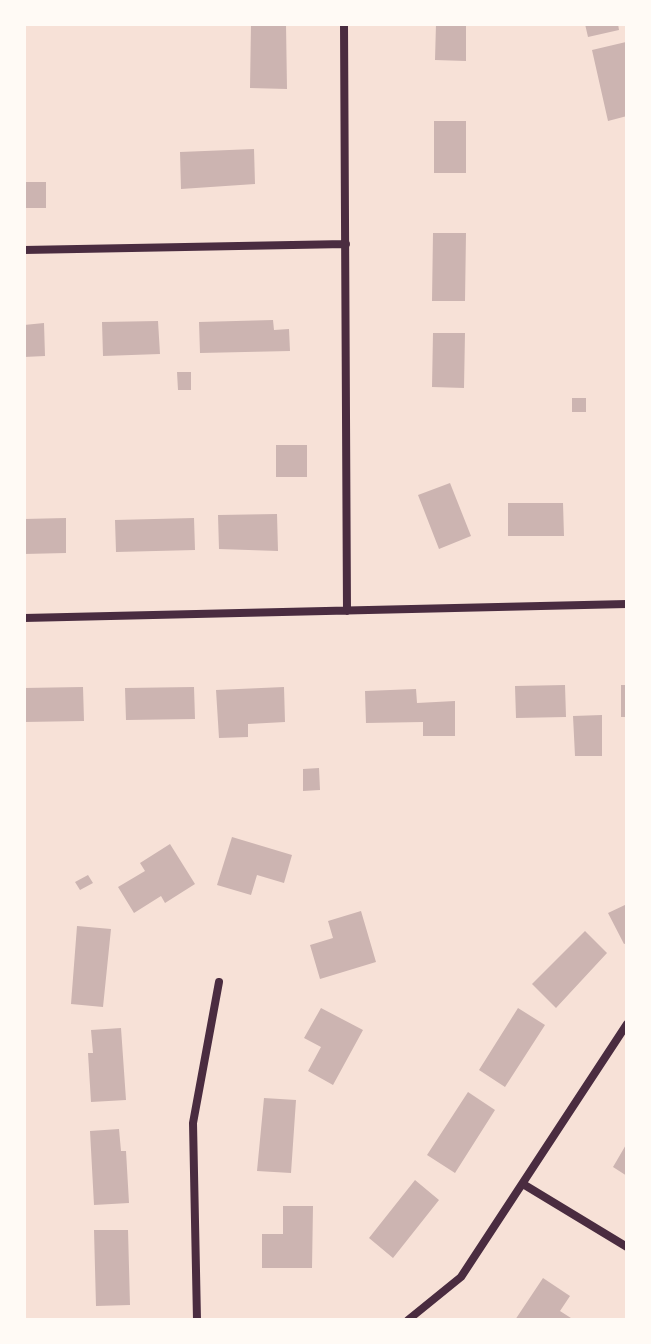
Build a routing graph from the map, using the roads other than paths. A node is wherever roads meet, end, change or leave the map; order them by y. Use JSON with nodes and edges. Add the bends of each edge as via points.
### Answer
{"nodes":[{"id":1,"x":344,"y":24,"type":"edge"},
{"id":2,"x":346,"y":244,"type":"junction"},
{"id":3,"x":24,"y":250,"type":"edge"},
{"id":4,"x":627,"y":604,"type":"edge"},
{"id":5,"x":347,"y":611,"type":"junction"},
{"id":6,"x":24,"y":618,"type":"edge"},
{"id":7,"x":219,"y":982,"type":"dead end"},
{"id":8,"x":627,"y":1024,"type":"edge"},
{"id":9,"x":523,"y":1184,"type":"junction"},
{"id":10,"x":627,"y":1247,"type":"edge"},
{"id":11,"x":197,"y":1320,"type":"edge"},
{"id":12,"x":408,"y":1320,"type":"edge"}],
"edges":[{"from":1,"to":2,"type":"street"},
{"from":2,"to":3,"type":"street"},
{"from":2,"to":5,"type":"street"},
{"from":4,"to":5,"type":"street"},
{"from":5,"to":6,"type":"street"},
{"from":7,"to":11,"type":"street","via":[[193,1123]]},
{"from":8,"to":9,"type":"street"},
{"from":9,"to":10,"type":"street"},
{"from":9,"to":12,"type":"street","via":[[461,1277]]}]}
